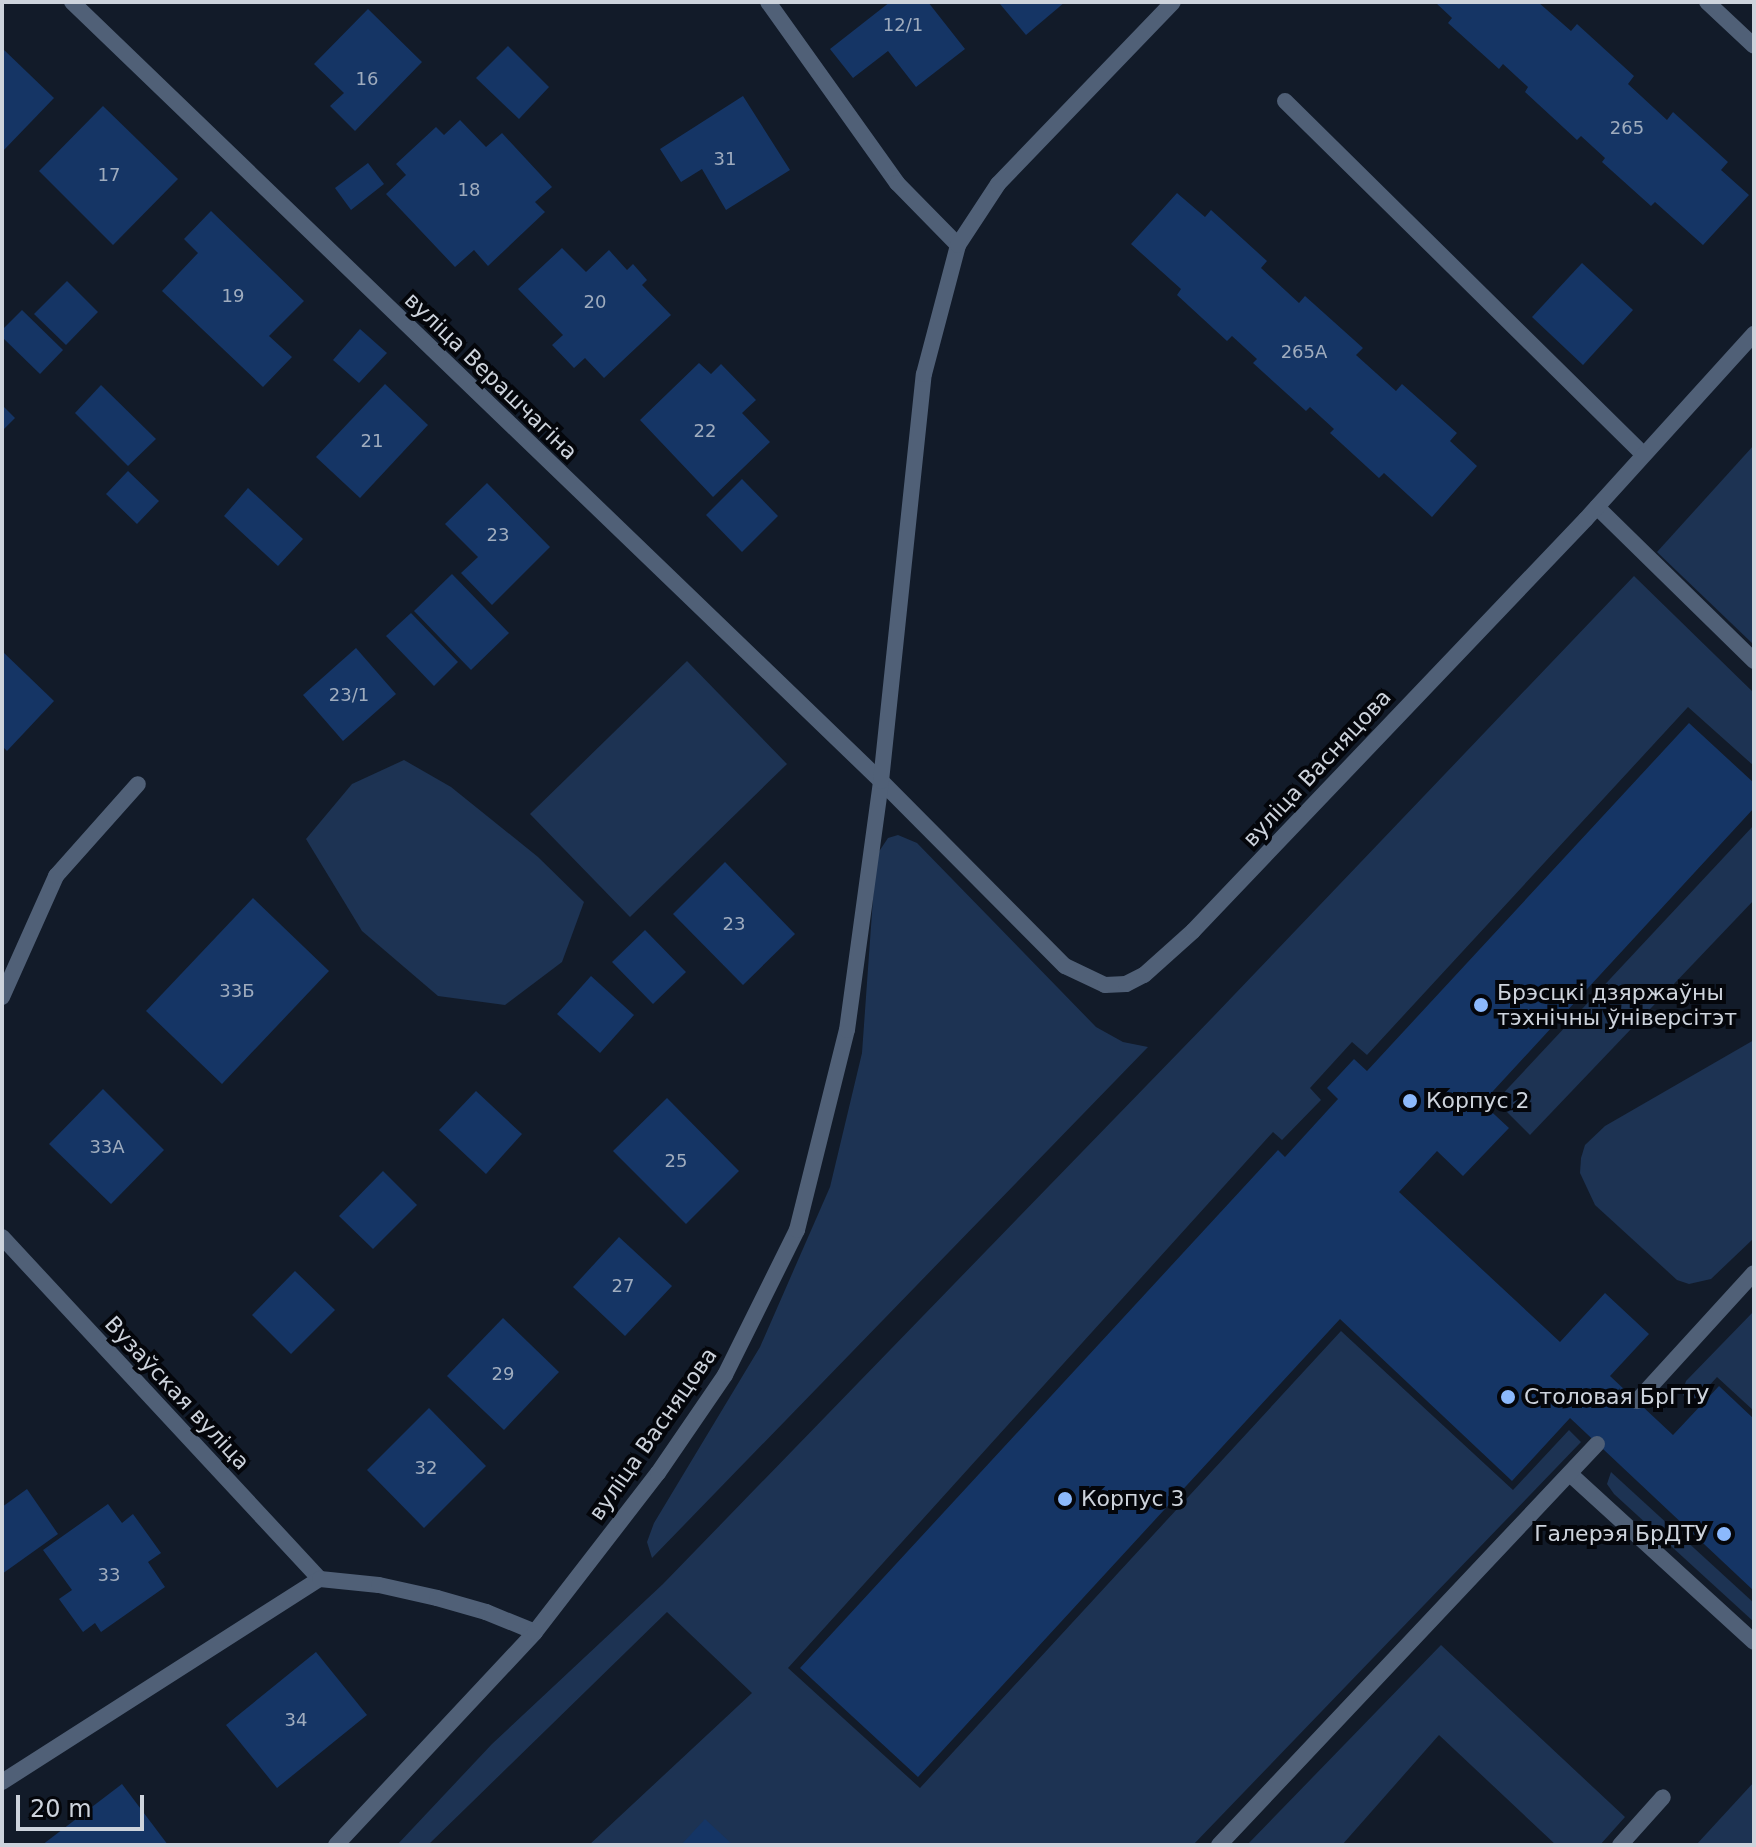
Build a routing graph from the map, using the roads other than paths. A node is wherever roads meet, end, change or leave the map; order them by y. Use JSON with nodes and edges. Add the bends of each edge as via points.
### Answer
{"nodes":[{"id":1,"x":72,"y":2,"type":"edge"},
{"id":2,"x":768,"y":2,"type":"edge"},
{"id":3,"x":1173,"y":2,"type":"edge"},
{"id":4,"x":1707,"y":2,"type":"edge"},
{"id":5,"x":1754,"y":46,"type":"edge"},
{"id":6,"x":1285,"y":101,"type":"dead end"},
{"id":7,"x":958,"y":245,"type":"junction"},
{"id":8,"x":1754,"y":334,"type":"edge"},
{"id":9,"x":1643,"y":454,"type":"junction"},
{"id":10,"x":1597,"y":507,"type":"junction"},
{"id":11,"x":1754,"y":661,"type":"edge"},
{"id":12,"x":881,"y":781,"type":"junction"},
{"id":13,"x":138,"y":784,"type":"dead end"},
{"id":14,"x":2,"y":997,"type":"edge"},
{"id":15,"x":2,"y":1237,"type":"edge"},
{"id":16,"x":1754,"y":1273,"type":"edge"},
{"id":17,"x":1637,"y":1401,"type":"dead end"},
{"id":18,"x":1597,"y":1444,"type":"dead end"},
{"id":19,"x":1570,"y":1474,"type":"junction"},
{"id":20,"x":320,"y":1579,"type":"junction"},
{"id":21,"x":535,"y":1632,"type":"junction"},
{"id":22,"x":1754,"y":1642,"type":"edge"},
{"id":23,"x":2,"y":1782,"type":"edge"},
{"id":24,"x":1663,"y":1797,"type":"dead end"},
{"id":25,"x":336,"y":1845,"type":"edge"},
{"id":26,"x":1219,"y":1845,"type":"edge"},
{"id":27,"x":1620,"y":1845,"type":"edge"}],
"edges":[{"from":1,"to":12,"type":"street","name":"вуліца Верашчагіна"},
{"from":2,"to":7,"type":"street","via":[[897,183]]},
{"from":3,"to":7,"type":"street","name":"вуліца Васняцова","via":[[998,184]]},
{"from":4,"to":5,"type":"street"},
{"from":6,"to":9,"type":"street"},
{"from":7,"to":12,"type":"street","name":"вуліца Васняцова","via":[[924,374]]},
{"from":8,"to":9,"type":"street","name":"вуліца Васняцова"},
{"from":9,"to":10,"type":"street","name":"вуліца Васняцова"},
{"from":10,"to":11,"type":"street"},
{"from":10,"to":12,"type":"street","name":"вуліца Васняцова","via":[[1193,931],[1160,963],[1126,984],[1105,985],[1065,966]]},
{"from":12,"to":21,"type":"street","name":"вуліца Васняцова","via":[[847,1030],[797,1230],[725,1375],[658,1473]]},
{"from":13,"to":14,"type":"street","via":[[56,876]]},
{"from":15,"to":20,"type":"street","name":"Вузаўская вуліца"},
{"from":16,"to":17,"type":"street"},
{"from":18,"to":19,"type":"street"},
{"from":19,"to":22,"type":"street"},
{"from":19,"to":26,"type":"street"},
{"from":20,"to":21,"type":"street","via":[[437,1598]]},
{"from":20,"to":23,"type":"street"},
{"from":21,"to":25,"type":"street","name":"вуліца Васняцова"},
{"from":24,"to":27,"type":"street"}]}
